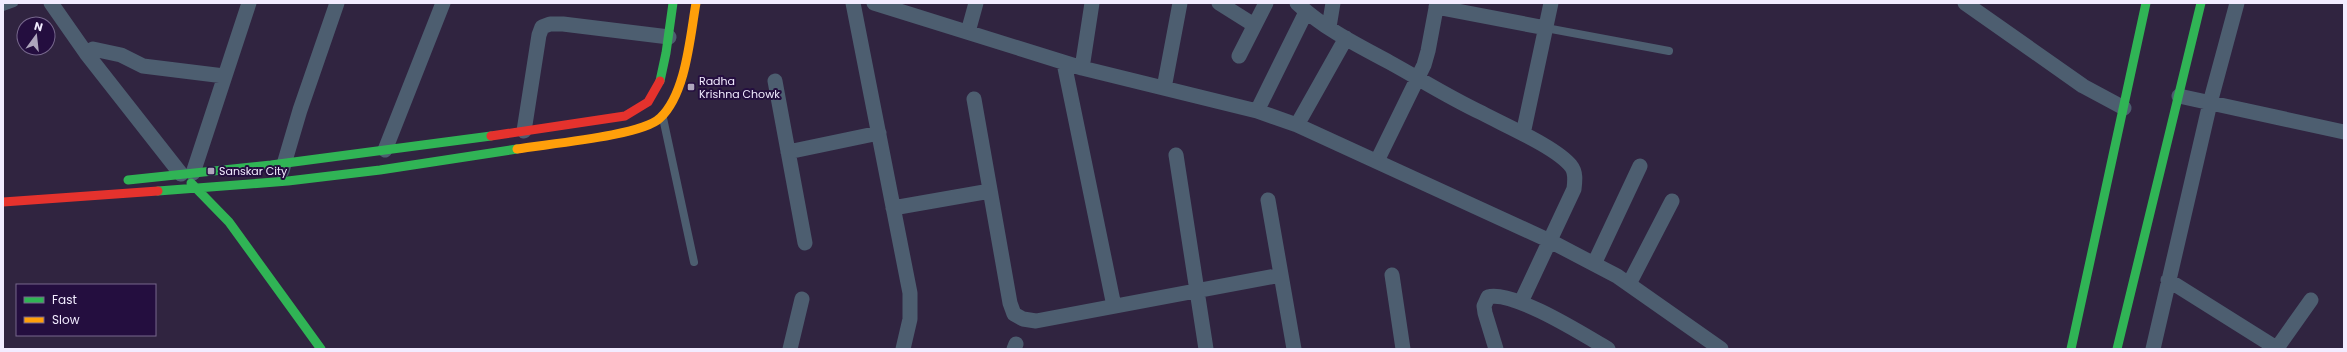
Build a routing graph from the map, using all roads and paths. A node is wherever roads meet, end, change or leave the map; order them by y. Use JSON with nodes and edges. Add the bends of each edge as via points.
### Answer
{"nodes":[{"id":1,"x":14,"y":3,"type":"edge"},
{"id":2,"x":51,"y":3,"type":"edge"},
{"id":3,"x":249,"y":3,"type":"edge"},
{"id":4,"x":337,"y":3,"type":"edge"},
{"id":5,"x":443,"y":3,"type":"edge"},
{"id":6,"x":673,"y":3,"type":"edge"},
{"id":7,"x":696,"y":3,"type":"edge"},
{"id":8,"x":853,"y":3,"type":"edge"},
{"id":9,"x":976,"y":3,"type":"edge"},
{"id":10,"x":1092,"y":3,"type":"edge"},
{"id":11,"x":1180,"y":3,"type":"edge"},
{"id":12,"x":1219,"y":3,"type":"edge"},
{"id":13,"x":1266,"y":3,"type":"edge"},
{"id":14,"x":1333,"y":3,"type":"edge"},
{"id":15,"x":1551,"y":3,"type":"edge"},
{"id":16,"x":1965,"y":3,"type":"edge"},
{"id":17,"x":2146,"y":3,"type":"edge"},
{"id":18,"x":2201,"y":3,"type":"edge"},
{"id":19,"x":2237,"y":3,"type":"edge"},
{"id":20,"x":881,"y":4,"type":"edge"},
{"id":21,"x":1437,"y":5,"type":"edge"},
{"id":22,"x":3,"y":7,"type":"edge"},
{"id":23,"x":1301,"y":7,"type":"edge"},
{"id":24,"x":1254,"y":25,"type":"junction"},
{"id":25,"x":1329,"y":27,"type":"junction"},
{"id":26,"x":1546,"y":28,"type":"junction"},
{"id":27,"x":968,"y":32,"type":"junction"},
{"id":28,"x":669,"y":37,"type":"junction"},
{"id":29,"x":1346,"y":38,"type":"junction"},
{"id":30,"x":1669,"y":51,"type":"dead end"},
{"id":31,"x":86,"y":53,"type":"junction"},
{"id":32,"x":1239,"y":56,"type":"dead end"},
{"id":33,"x":1064,"y":63,"type":"junction"},
{"id":34,"x":1082,"y":68,"type":"junction"},
{"id":35,"x":224,"y":76,"type":"junction"},
{"id":36,"x":1418,"y":79,"type":"junction"},
{"id":37,"x":775,"y":81,"type":"dead end"},
{"id":38,"x":1164,"y":88,"type":"junction"},
{"id":39,"x":2179,"y":96,"type":"junction"},
{"id":40,"x":974,"y":99,"type":"dead end"},
{"id":41,"x":2210,"y":103,"type":"junction"},
{"id":42,"x":2124,"y":108,"type":"junction"},
{"id":43,"x":1257,"y":111,"type":"junction"},
{"id":44,"x":662,"y":116,"type":"junction"},
{"id":45,"x":1297,"y":125,"type":"junction"},
{"id":46,"x":524,"y":130,"type":"junction"},
{"id":47,"x":2344,"y":132,"type":"edge"},
{"id":48,"x":879,"y":133,"type":"junction"},
{"id":49,"x":1523,"y":134,"type":"junction"},
{"id":50,"x":385,"y":150,"type":"junction"},
{"id":51,"x":788,"y":152,"type":"junction"},
{"id":52,"x":1176,"y":155,"type":"dead end"},
{"id":53,"x":1377,"y":162,"type":"junction"},
{"id":54,"x":284,"y":163,"type":"junction"},
{"id":55,"x":1640,"y":166,"type":"dead end"},
{"id":56,"x":187,"y":173,"type":"junction"},
{"id":57,"x":116,"y":181,"type":"dead end"},
{"id":58,"x":279,"y":182,"type":"junction"},
{"id":59,"x":198,"y":189,"type":"junction"},
{"id":60,"x":990,"y":192,"type":"junction"},
{"id":61,"x":1268,"y":200,"type":"dead end"},
{"id":62,"x":1672,"y":201,"type":"dead end"},
{"id":63,"x":3,"y":202,"type":"edge"},
{"id":64,"x":893,"y":208,"type":"junction"},
{"id":65,"x":1550,"y":242,"type":"junction"},
{"id":66,"x":805,"y":243,"type":"dead end"},
{"id":67,"x":694,"y":262,"type":"dead end"},
{"id":68,"x":1594,"y":264,"type":"junction"},
{"id":69,"x":1281,"y":275,"type":"junction"},
{"id":70,"x":1392,"y":275,"type":"dead end"},
{"id":71,"x":2168,"y":280,"type":"junction"},
{"id":72,"x":1629,"y":284,"type":"junction"},
{"id":73,"x":1198,"y":290,"type":"junction"},
{"id":74,"x":802,"y":299,"type":"dead end"},
{"id":75,"x":2311,"y":300,"type":"dead end"},
{"id":76,"x":1521,"y":302,"type":"junction"},
{"id":77,"x":1114,"y":306,"type":"junction"},
{"id":78,"x":321,"y":349,"type":"edge"},
{"id":79,"x":790,"y":349,"type":"edge"},
{"id":80,"x":903,"y":349,"type":"edge"},
{"id":81,"x":1206,"y":349,"type":"edge"},
{"id":82,"x":1294,"y":349,"type":"edge"},
{"id":83,"x":1403,"y":349,"type":"edge"},
{"id":84,"x":1496,"y":349,"type":"edge"},
{"id":85,"x":1608,"y":349,"type":"edge"},
{"id":86,"x":1721,"y":349,"type":"edge"},
{"id":87,"x":2071,"y":349,"type":"edge"},
{"id":88,"x":2117,"y":349,"type":"edge"},
{"id":89,"x":2153,"y":349,"type":"edge"},
{"id":90,"x":2277,"y":349,"type":"edge"}],
"edges":[{"from":1,"to":22,"type":"lane"},
{"from":2,"to":31,"type":"street"},
{"from":3,"to":35,"type":"street"},
{"from":4,"to":54,"type":"street"},
{"from":5,"to":50,"type":"street"},
{"from":6,"to":28,"type":"main road"},
{"from":7,"to":44,"type":"main road","via":[[678,84]]},
{"from":8,"to":48,"type":"street"},
{"from":9,"to":27,"type":"street"},
{"from":10,"to":34,"type":"street"},
{"from":11,"to":38,"type":"street"},
{"from":12,"to":24,"type":"street"},
{"from":13,"to":24,"type":"street"},
{"from":14,"to":25,"type":"street"},
{"from":15,"to":26,"type":"street"},
{"from":16,"to":42,"type":"street","via":[[2083,86]]},
{"from":17,"to":42,"type":"main road"},
{"from":18,"to":39,"type":"main road"},
{"from":19,"to":41,"type":"street"},
{"from":20,"to":27,"type":"street"},
{"from":21,"to":26,"type":"street"},
{"from":21,"to":36,"type":"street","via":[[1428,51]]},
{"from":23,"to":25,"type":"street"},
{"from":23,"to":43,"type":"street"},
{"from":24,"to":32,"type":"street"},
{"from":25,"to":29,"type":"street"},
{"from":26,"to":30,"type":"lane"},
{"from":26,"to":49,"type":"street"},
{"from":27,"to":33,"type":"street"},
{"from":28,"to":46,"type":"main road","via":[[660,79],[651,98],[639,110],[625,116]]},
{"from":28,"to":46,"type":"street","via":[[563,24],[542,27]]},
{"from":29,"to":36,"type":"street"},
{"from":29,"to":45,"type":"street"},
{"from":31,"to":35,"type":"street","via":[[93,49],[121,55],[143,66]]},
{"from":31,"to":56,"type":"street"},
{"from":33,"to":34,"type":"street"},
{"from":33,"to":77,"type":"street"},
{"from":34,"to":38,"type":"street"},
{"from":35,"to":56,"type":"street"},
{"from":36,"to":49,"type":"street"},
{"from":36,"to":53,"type":"street"},
{"from":37,"to":51,"type":"street"},
{"from":38,"to":43,"type":"street"},
{"from":39,"to":41,"type":"street"},
{"from":39,"to":88,"type":"main road"},
{"from":40,"to":60,"type":"street"},
{"from":41,"to":47,"type":"street"},
{"from":41,"to":71,"type":"street"},
{"from":42,"to":87,"type":"main road"},
{"from":43,"to":45,"type":"street"},
{"from":44,"to":58,"type":"main road","via":[[651,126],[575,142]]},
{"from":44,"to":67,"type":"lane"},
{"from":45,"to":53,"type":"street"},
{"from":46,"to":50,"type":"main road"},
{"from":48,"to":51,"type":"street"},
{"from":48,"to":64,"type":"street"},
{"from":49,"to":65,"type":"street","via":[[1562,158],[1572,167],[1575,178],[1574,189]]},
{"from":50,"to":54,"type":"main road"},
{"from":51,"to":66,"type":"street"},
{"from":52,"to":73,"type":"street"},
{"from":53,"to":65,"type":"street"},
{"from":54,"to":56,"type":"main road"},
{"from":54,"to":58,"type":"street"},
{"from":55,"to":68,"type":"street"},
{"from":56,"to":57,"type":"main road"},
{"from":56,"to":59,"type":"main road"},
{"from":58,"to":59,"type":"main road"},
{"from":59,"to":63,"type":"main road"},
{"from":59,"to":78,"type":"main road","via":[[247,246]]},
{"from":60,"to":64,"type":"street"},
{"from":60,"to":77,"type":"street","via":[[1014,314],[1023,319],[1036,320]]},
{"from":61,"to":69,"type":"street"},
{"from":62,"to":72,"type":"street"},
{"from":64,"to":80,"type":"street","via":[[911,305]]},
{"from":65,"to":68,"type":"street"},
{"from":65,"to":76,"type":"street"},
{"from":68,"to":72,"type":"street"},
{"from":69,"to":73,"type":"street"},
{"from":69,"to":82,"type":"street"},
{"from":70,"to":83,"type":"street"},
{"from":71,"to":89,"type":"street"},
{"from":71,"to":90,"type":"street"},
{"from":72,"to":86,"type":"street"},
{"from":73,"to":77,"type":"street"},
{"from":73,"to":81,"type":"street"},
{"from":74,"to":79,"type":"street"},
{"from":75,"to":90,"type":"street"},
{"from":76,"to":84,"type":"street","via":[[1494,295],[1488,297],[1484,306],[1485,313]]},
{"from":76,"to":85,"type":"street"}]}
